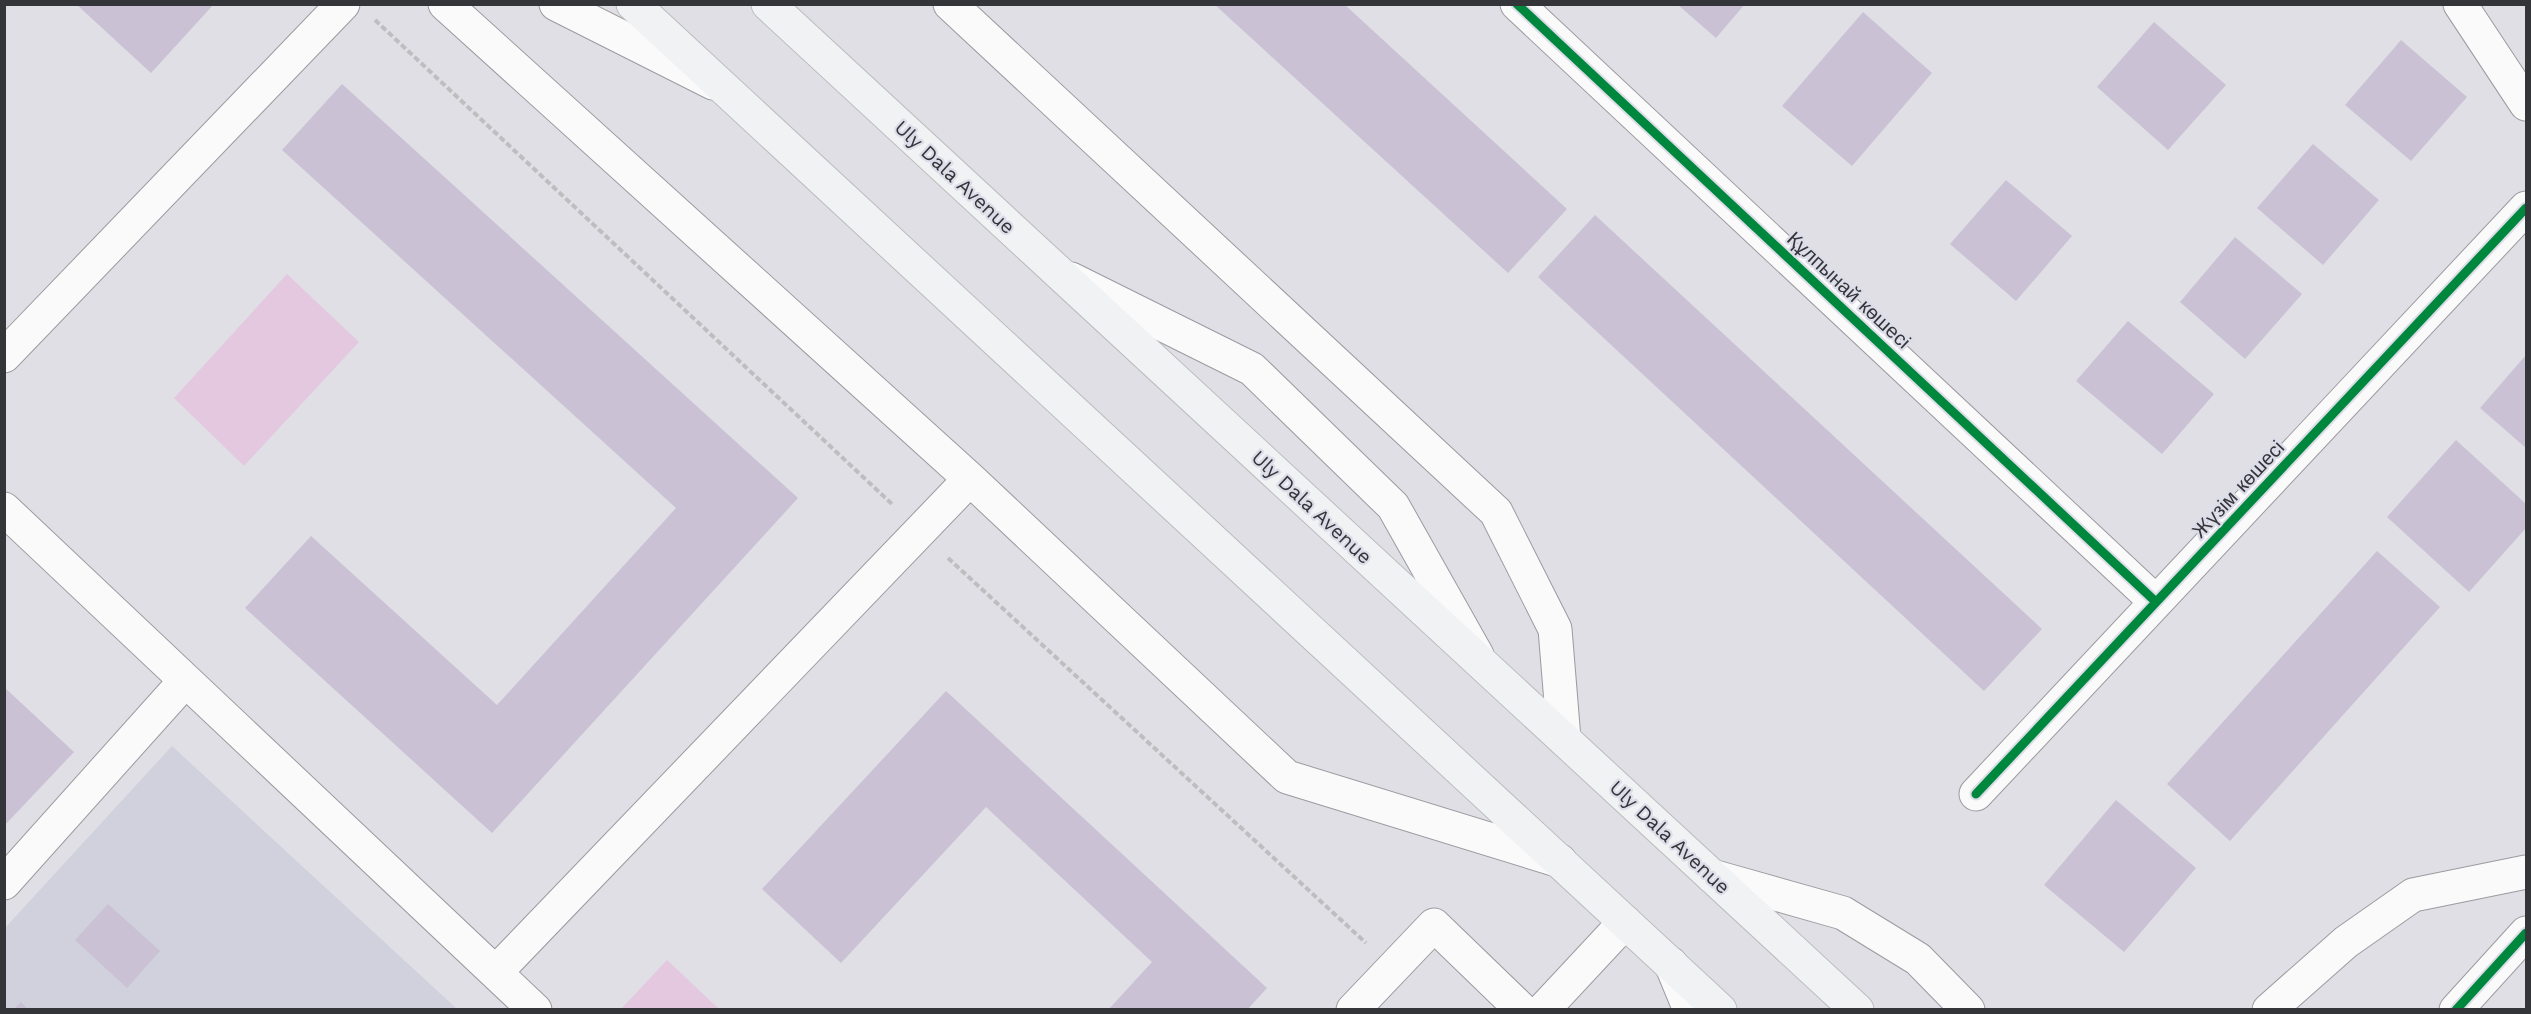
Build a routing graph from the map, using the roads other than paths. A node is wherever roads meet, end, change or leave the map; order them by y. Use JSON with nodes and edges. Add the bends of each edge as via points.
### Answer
{"nodes":[{"id":1,"x":445,"y":4,"type":"edge"},
{"id":2,"x":556,"y":4,"type":"edge"},
{"id":3,"x":633,"y":4,"type":"edge"},
{"id":4,"x":768,"y":4,"type":"edge"},
{"id":5,"x":950,"y":4,"type":"edge"},
{"id":6,"x":1517,"y":4,"type":"edge"},
{"id":7,"x":2460,"y":4,"type":"edge"},
{"id":8,"x":355,"y":8,"type":"edge"},
{"id":9,"x":725,"y":89,"type":"junction"},
{"id":10,"x":2526,"y":104,"type":"edge"},
{"id":11,"x":2526,"y":208,"type":"edge"},
{"id":12,"x":1059,"y":273,"type":"junction"},
{"id":13,"x":4,"y":356,"type":"edge"},
{"id":14,"x":970,"y":479,"type":"junction"},
{"id":15,"x":4,"y":508,"type":"edge"},
{"id":16,"x":2156,"y":602,"type":"junction"},
{"id":17,"x":1482,"y":664,"type":"junction"},
{"id":18,"x":185,"y":681,"type":"junction"},
{"id":19,"x":1564,"y":739,"type":"junction"},
{"id":20,"x":1976,"y":794,"type":"dead end"},
{"id":21,"x":1560,"y":861,"type":"junction"},
{"id":22,"x":2526,"y":872,"type":"edge"},
{"id":23,"x":1712,"y":876,"type":"junction"},
{"id":24,"x":4,"y":883,"type":"edge"},
{"id":25,"x":1625,"y":922,"type":"junction"},
{"id":26,"x":2526,"y":933,"type":"edge"},
{"id":27,"x":1671,"y":964,"type":"junction"},
{"id":28,"x":496,"y":972,"type":"junction"},
{"id":29,"x":535,"y":1010,"type":"edge"},
{"id":30,"x":1353,"y":1010,"type":"edge"},
{"id":31,"x":1522,"y":1010,"type":"edge"},
{"id":32,"x":1543,"y":1010,"type":"edge"},
{"id":33,"x":1690,"y":1010,"type":"edge"},
{"id":34,"x":1720,"y":1010,"type":"edge"},
{"id":35,"x":1857,"y":1010,"type":"edge"},
{"id":36,"x":1968,"y":1010,"type":"edge"},
{"id":37,"x":2269,"y":1010,"type":"edge"},
{"id":38,"x":2456,"y":1010,"type":"edge"}],
"edges":[{"from":1,"to":14,"type":"street"},
{"from":2,"to":9,"type":"street"},
{"from":3,"to":9,"type":"main road"},
{"from":4,"to":12,"type":"main road","name":"Uly Dala Avenue"},
{"from":5,"to":19,"type":"street","via":[[1496,512],[1554,629]]},
{"from":6,"to":16,"type":"street","name":"Құлпынай көшесі"},
{"from":7,"to":10,"type":"street"},
{"from":8,"to":13,"type":"street"},
{"from":9,"to":21,"type":"main road"},
{"from":11,"to":16,"type":"street","name":"Жүзім көшесі"},
{"from":12,"to":17,"type":"main road","name":"Uly Dala Avenue"},
{"from":12,"to":17,"type":"street","via":[[1252,369],[1393,506]]},
{"from":14,"to":21,"type":"street","via":[[1287,777]]},
{"from":14,"to":28,"type":"street"},
{"from":15,"to":18,"type":"street"},
{"from":16,"to":20,"type":"street","name":"Жүзім көшесі"},
{"from":17,"to":19,"type":"main road","name":"Uly Dala Avenue"},
{"from":18,"to":24,"type":"street"},
{"from":18,"to":28,"type":"street"},
{"from":19,"to":23,"type":"main road","name":"Uly Dala Avenue"},
{"from":21,"to":25,"type":"main road"},
{"from":22,"to":37,"type":"street","via":[[2413,895],[2346,942]]},
{"from":23,"to":35,"type":"main road","name":"Uly Dala Avenue"},
{"from":23,"to":36,"type":"street","via":[[1843,913],[1918,959]]},
{"from":25,"to":27,"type":"main road"},
{"from":25,"to":32,"type":"street"},
{"from":26,"to":38,"type":"street"},
{"from":27,"to":33,"type":"street"},
{"from":27,"to":34,"type":"main road"},
{"from":28,"to":29,"type":"street"},
{"from":30,"to":31,"type":"street","via":[[1434,925]]}]}
